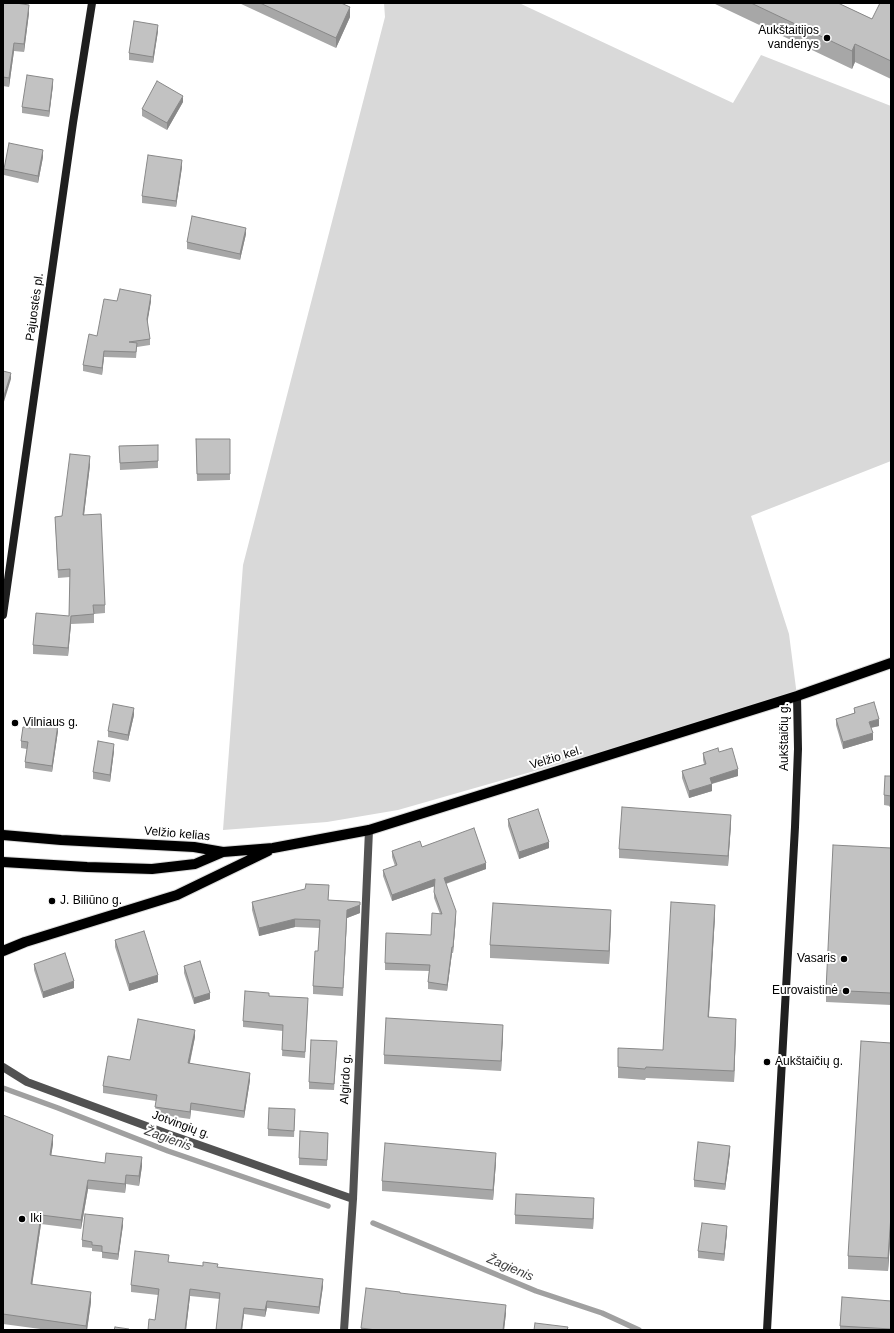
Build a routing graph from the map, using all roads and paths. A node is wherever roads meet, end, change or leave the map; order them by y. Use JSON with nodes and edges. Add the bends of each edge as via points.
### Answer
{"nodes":[{"id":1,"x":92,"y":3,"type":"edge"},
{"id":2,"x":3,"y":615,"type":"edge"},
{"id":3,"x":891,"y":663,"type":"edge"},
{"id":4,"x":797,"y":696,"type":"junction"},
{"id":5,"x":369,"y":830,"type":"junction"},
{"id":6,"x":3,"y":835,"type":"edge"},
{"id":7,"x":273,"y":848,"type":"junction"},
{"id":8,"x":223,"y":852,"type":"junction"},
{"id":9,"x":3,"y":862,"type":"edge"},
{"id":10,"x":3,"y":952,"type":"edge"},
{"id":11,"x":3,"y":1067,"type":"edge"},
{"id":12,"x":353,"y":1199,"type":"junction"},
{"id":13,"x":344,"y":1330,"type":"edge"},
{"id":14,"x":767,"y":1330,"type":"edge"}],
"edges":[{"from":1,"to":2,"type":"main road","name":"Pajuostės pl."},
{"from":3,"to":4,"type":"main road","name":"Velžio kel."},
{"from":4,"to":5,"type":"main road","name":"Velžio kel."},
{"from":4,"to":14,"type":"main road","name":"Aukštaičių g.","via":[[795,827]]},
{"from":5,"to":7,"type":"main road","name":"Velžio kel."},
{"from":5,"to":12,"type":"street","name":"Algirdo g."},
{"from":6,"to":8,"type":"main road","name":"Velžio kelias","via":[[194,846]]},
{"from":7,"to":8,"type":"main road","name":"Velžio kel."},
{"from":7,"to":10,"type":"main road","via":[[177,895],[26,942]]},
{"from":8,"to":9,"type":"main road","name":"Velžio kelias","via":[[195,864],[152,869]]},
{"from":11,"to":12,"type":"street","name":"Jotvingių g.","via":[[27,1082]]},
{"from":12,"to":13,"type":"street","name":"Algirdo g."}]}
